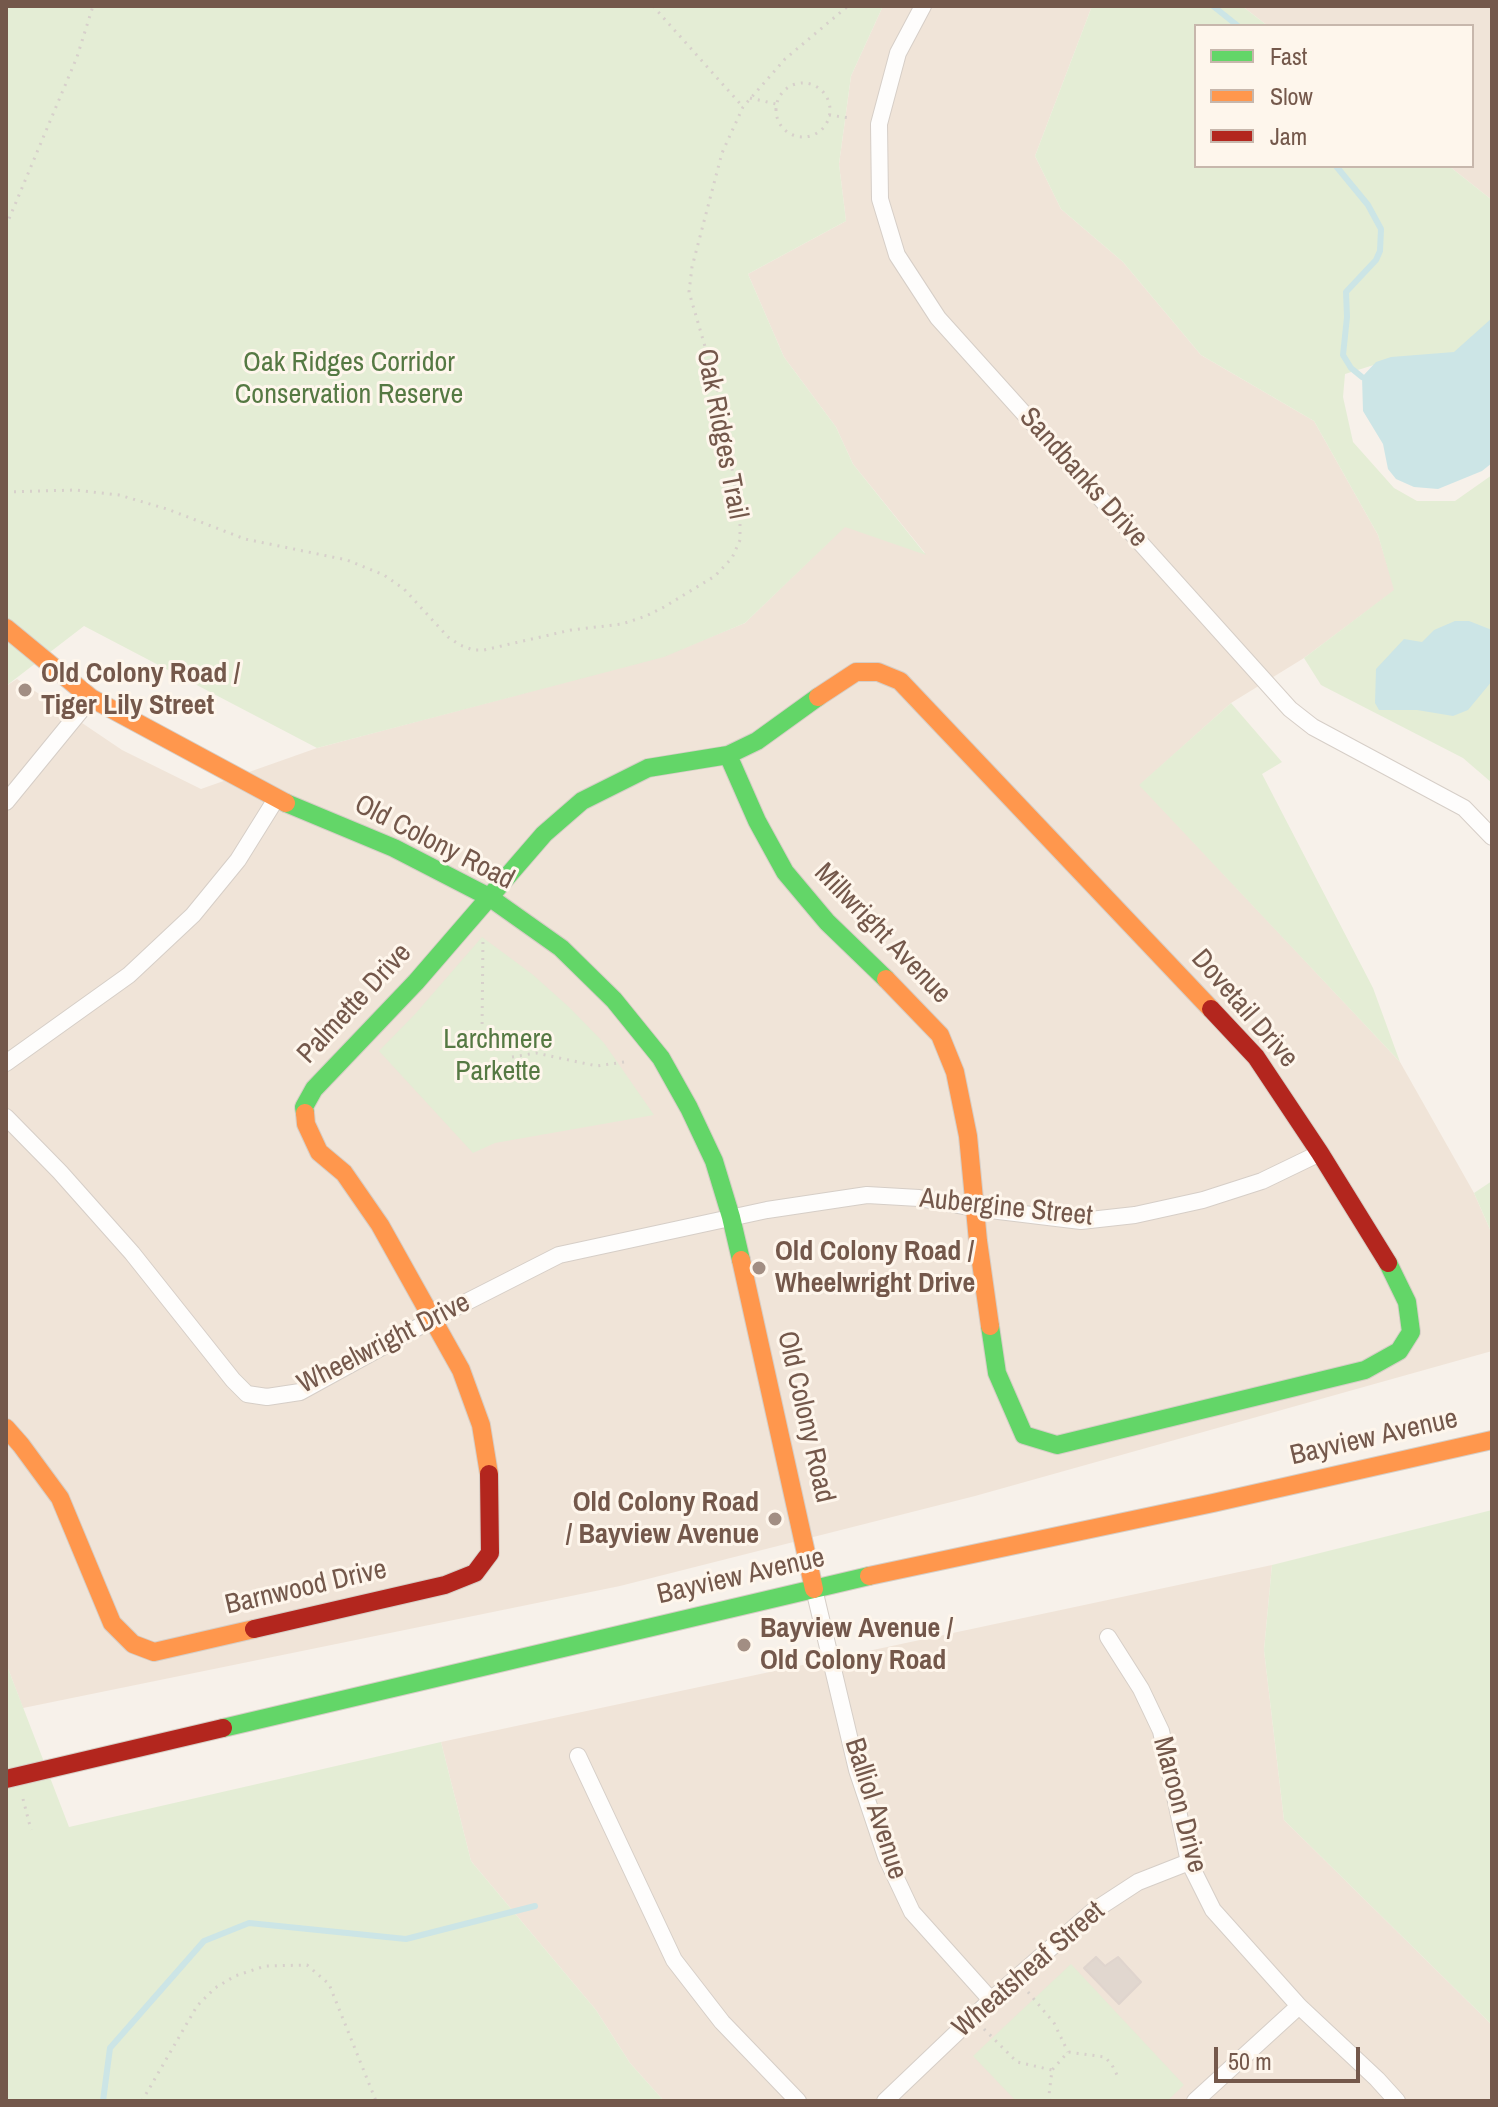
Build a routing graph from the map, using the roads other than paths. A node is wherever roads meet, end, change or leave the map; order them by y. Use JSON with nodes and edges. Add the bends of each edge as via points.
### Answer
{"nodes":[{"id":1,"x":923,"y":6,"type":"edge"},
{"id":2,"x":6,"y":628,"type":"edge"},
{"id":3,"x":91,"y":698,"type":"junction"},
{"id":4,"x":728,"y":755,"type":"junction"},
{"id":5,"x":276,"y":799,"type":"junction"},
{"id":6,"x":6,"y":802,"type":"edge"},
{"id":7,"x":1492,"y":837,"type":"edge"},
{"id":8,"x":489,"y":897,"type":"junction"},
{"id":9,"x":6,"y":1063,"type":"edge"},
{"id":10,"x":6,"y":1117,"type":"edge"},
{"id":11,"x":1320,"y":1153,"type":"junction"},
{"id":12,"x":974,"y":1208,"type":"junction"},
{"id":13,"x":731,"y":1217,"type":"junction"},
{"id":14,"x":433,"y":1319,"type":"junction"},
{"id":15,"x":6,"y":1428,"type":"edge"},
{"id":16,"x":1492,"y":1440,"type":"edge"},
{"id":17,"x":814,"y":1589,"type":"junction"},
{"id":18,"x":1108,"y":1637,"type":"dead end"},
{"id":19,"x":578,"y":1756,"type":"dead end"},
{"id":20,"x":11,"y":1777,"type":"edge"},
{"id":21,"x":1189,"y":1862,"type":"junction"},
{"id":22,"x":991,"y":2000,"type":"junction"},
{"id":23,"x":1299,"y":2006,"type":"junction"},
{"id":24,"x":798,"y":2101,"type":"edge"},
{"id":25,"x":885,"y":2101,"type":"edge"},
{"id":26,"x":1195,"y":2101,"type":"edge"},
{"id":27,"x":1397,"y":2101,"type":"edge"}],
"edges":[{"from":1,"to":7,"type":"street","name":"Sandbanks Drive","via":[[898,53],[879,124],[880,199],[897,255],[938,318],[1290,709],[1313,727],[1464,808]]},
{"from":2,"to":3,"type":"street","name":"Old Colony Road"},
{"from":3,"to":5,"type":"street","name":"Old Colony Road"},
{"from":3,"to":6,"type":"street"},
{"from":4,"to":8,"type":"street","name":"Dovetail Drive","via":[[648,768],[582,801],[544,834]]},
{"from":4,"to":11,"type":"street","name":"Dovetail Drive","via":[[757,741],[856,672],[878,672],[900,681],[1256,1057]]},
{"from":4,"to":12,"type":"street","name":"Millwright Avenue","via":[[785,872],[827,922],[940,1035],[955,1072],[968,1136]]},
{"from":5,"to":8,"type":"street","name":"Old Colony Road","via":[[394,848]]},
{"from":5,"to":9,"type":"street","via":[[238,860],[193,915],[129,975]]},
{"from":8,"to":13,"type":"street","name":"Old Colony Road","via":[[561,948],[614,1000],[661,1058],[714,1161]]},
{"from":8,"to":14,"type":"street","name":"Palmette Drive","via":[[314,1089],[304,1107],[319,1152],[344,1173],[380,1225]]},
{"from":10,"to":14,"type":"street","name":"Wheelwright Drive","via":[[132,1253],[247,1394],[300,1392]]},
{"from":11,"to":12,"type":"street","name":"Aubergine Street","via":[[1262,1181],[1135,1215],[1081,1221]]},
{"from":11,"to":12,"type":"street","name":"Dovetail Drive","via":[[1407,1302],[1411,1332],[1399,1351],[1365,1370],[1057,1445],[1024,1435],[997,1373]]},
{"from":12,"to":13,"type":"street","name":"Aubergine Street","via":[[867,1195]]},
{"from":13,"to":14,"type":"street","name":"Wheelwright Drive","via":[[559,1255]]},
{"from":13,"to":17,"type":"street","name":"Old Colony Road"},
{"from":14,"to":15,"type":"street","name":"Barnwood Drive","via":[[461,1370],[481,1425],[490,1480],[490,1553],[475,1573],[445,1585],[154,1652],[133,1644],[112,1623],[60,1498]]},
{"from":16,"to":17,"type":"street","name":"Bayview Avenue"},
{"from":17,"to":20,"type":"street","name":"Bayview Avenue"},
{"from":17,"to":22,"type":"street","name":"Balliol Avenue","via":[[857,1770],[886,1857],[912,1912]]},
{"from":18,"to":21,"type":"street","name":"Maroon Drive","via":[[1161,1731]]},
{"from":19,"to":24,"type":"street","via":[[674,1960],[722,2022]]},
{"from":21,"to":22,"type":"street","name":"Wheatsheaf Street","via":[[1113,1897]]},
{"from":21,"to":23,"type":"street","name":"Maroon Drive","via":[[1213,1910]]},
{"from":22,"to":25,"type":"street","name":"Wheatsheaf Street"},
{"from":23,"to":26,"type":"street"},
{"from":23,"to":27,"type":"street","name":"Maroon Drive"}]}
